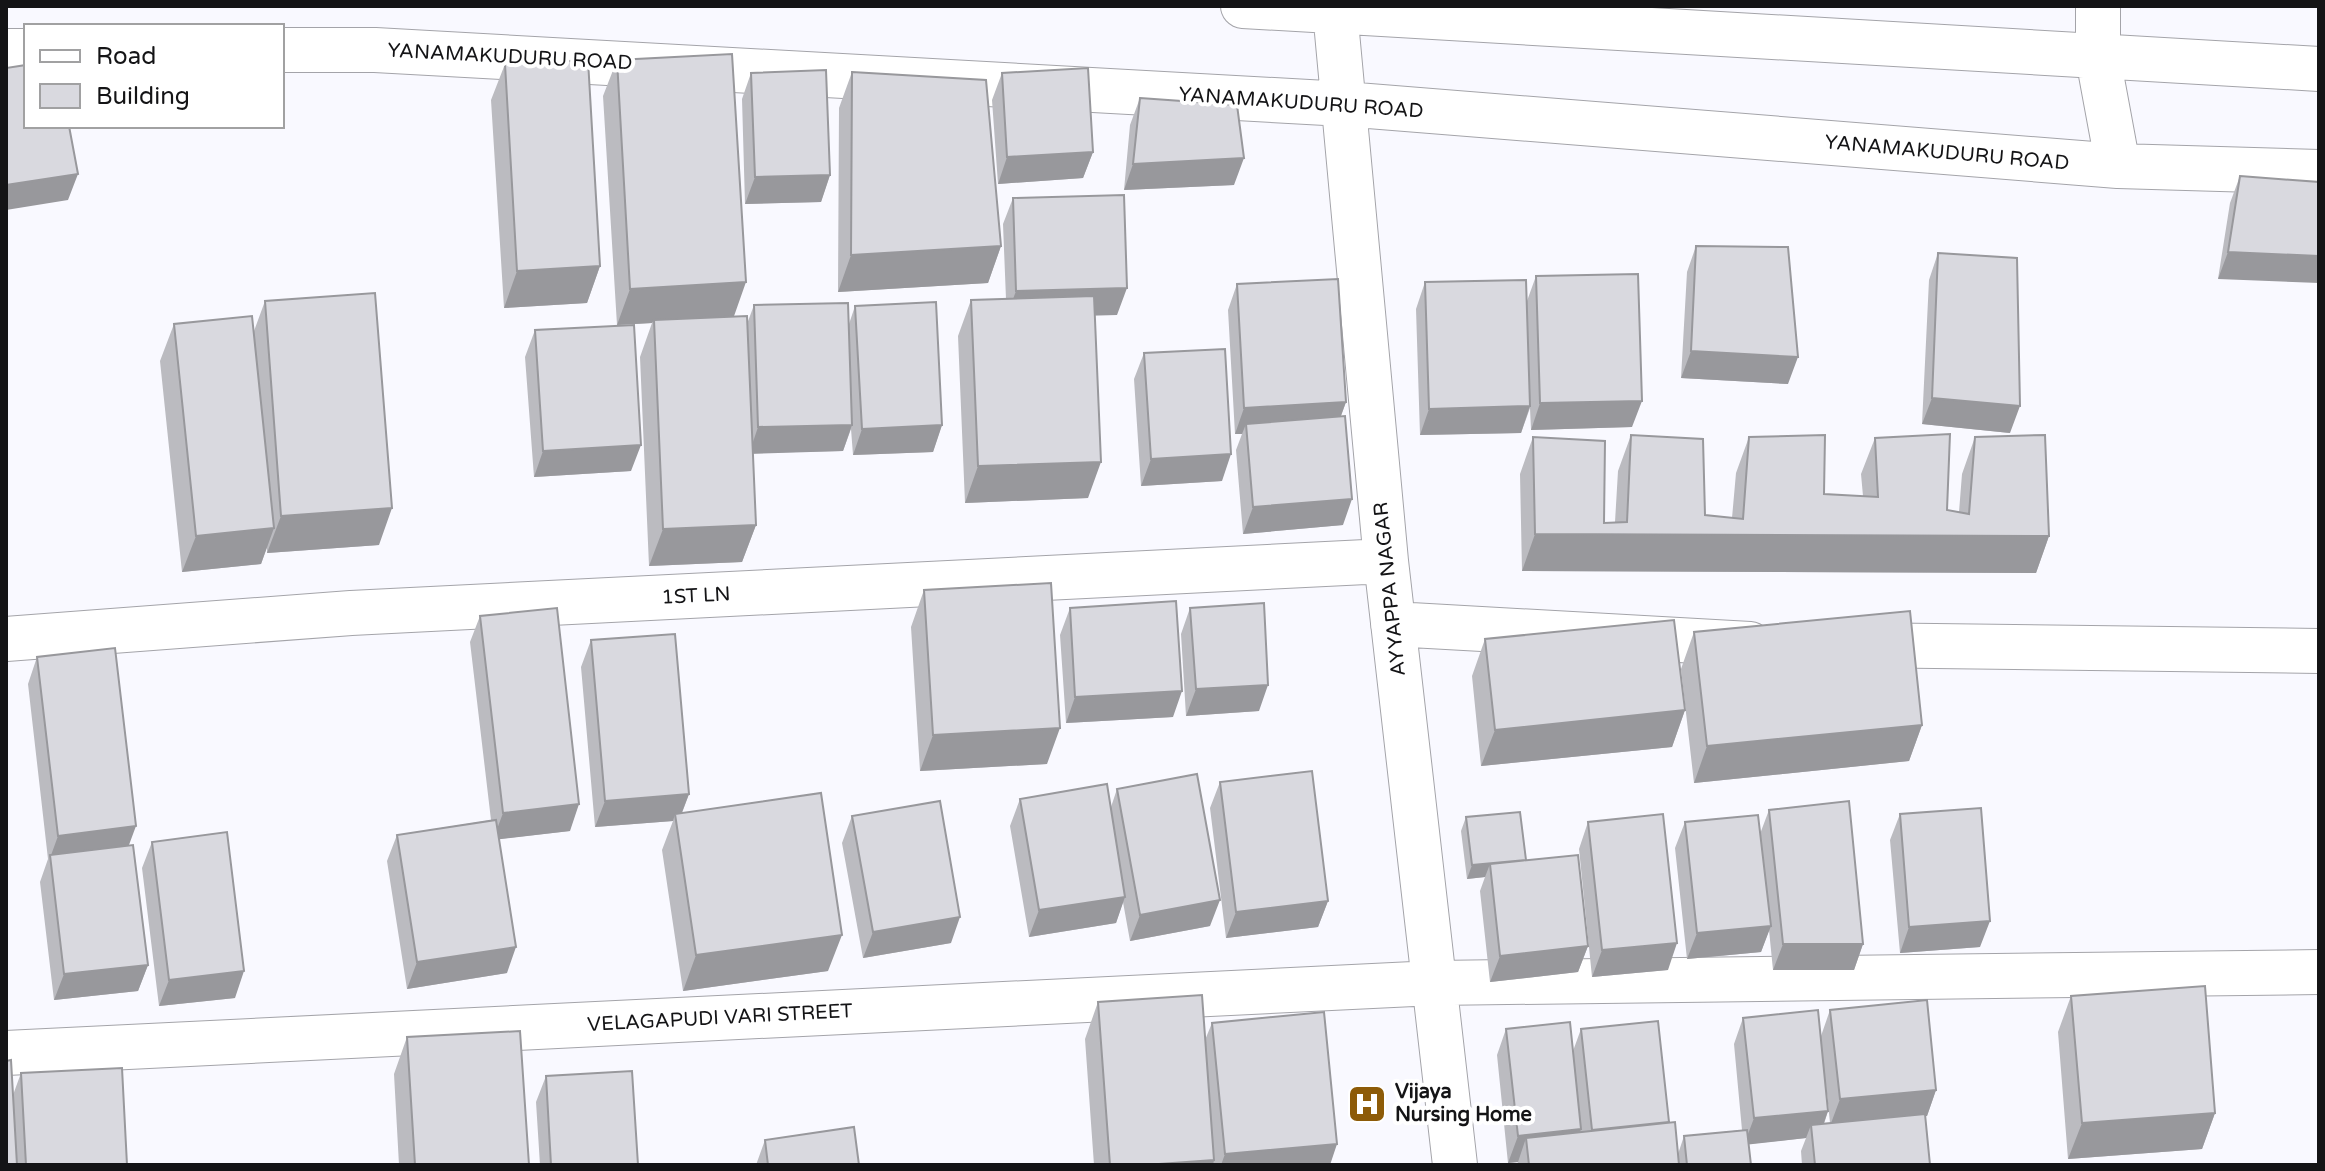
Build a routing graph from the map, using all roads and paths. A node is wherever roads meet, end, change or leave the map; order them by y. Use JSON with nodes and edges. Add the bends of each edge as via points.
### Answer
{"nodes":[{"id":1,"x":1243,"y":6,"type":"edge"},
{"id":2,"x":2098,"y":6,"type":"edge"},
{"id":3,"x":1394,"y":10,"type":"edge"},
{"id":4,"x":1335,"y":11,"type":"junction"},
{"id":5,"x":284,"y":50,"type":"edge"},
{"id":6,"x":2098,"y":58,"type":"junction"},
{"id":7,"x":2319,"y":69,"type":"edge"},
{"id":8,"x":1344,"y":104,"type":"junction"},
{"id":9,"x":2118,"y":166,"type":"junction"},
{"id":10,"x":2319,"y":172,"type":"edge"},
{"id":11,"x":1386,"y":561,"type":"junction"},
{"id":12,"x":1393,"y":624,"type":"junction"},
{"id":13,"x":6,"y":639,"type":"edge"},
{"id":14,"x":2319,"y":651,"type":"edge"},
{"id":15,"x":2319,"y":972,"type":"edge"},
{"id":16,"x":1434,"y":983,"type":"junction"},
{"id":17,"x":6,"y":1053,"type":"edge"},
{"id":18,"x":1455,"y":1165,"type":"edge"}],
"edges":[{"from":1,"to":4,"type":"street"},
{"from":2,"to":6,"type":"street"},
{"from":3,"to":4,"type":"street"},
{"from":3,"to":6,"type":"street"},
{"from":4,"to":8,"type":"street","name":"AYYAPPA NAGAR"},
{"from":5,"to":8,"type":"street","name":"YANAMAKUDURU ROAD","via":[[375,50]]},
{"from":6,"to":7,"type":"street"},
{"from":6,"to":9,"type":"street"},
{"from":8,"to":9,"type":"street","name":"YANAMAKUDURU ROAD"},
{"from":8,"to":11,"type":"street","name":"AYYAPPA NAGAR"},
{"from":9,"to":10,"type":"street","name":"YANAMAKUDURU ROAD"},
{"from":11,"to":12,"type":"street","name":"AYYAPPA NAGAR"},
{"from":11,"to":13,"type":"street","name":"1ST LN","via":[[351,613]]},
{"from":12,"to":14,"type":"street","via":[[1800,645]]},
{"from":12,"to":16,"type":"street","name":"AYYAPPA NAGAR"},
{"from":15,"to":16,"type":"street","name":"VELAGAPUDI VARI STREET"},
{"from":16,"to":17,"type":"street","name":"VELAGAPUDI VARI STREET"},
{"from":16,"to":18,"type":"street","name":"AYYAPPA NAGAR"}]}
